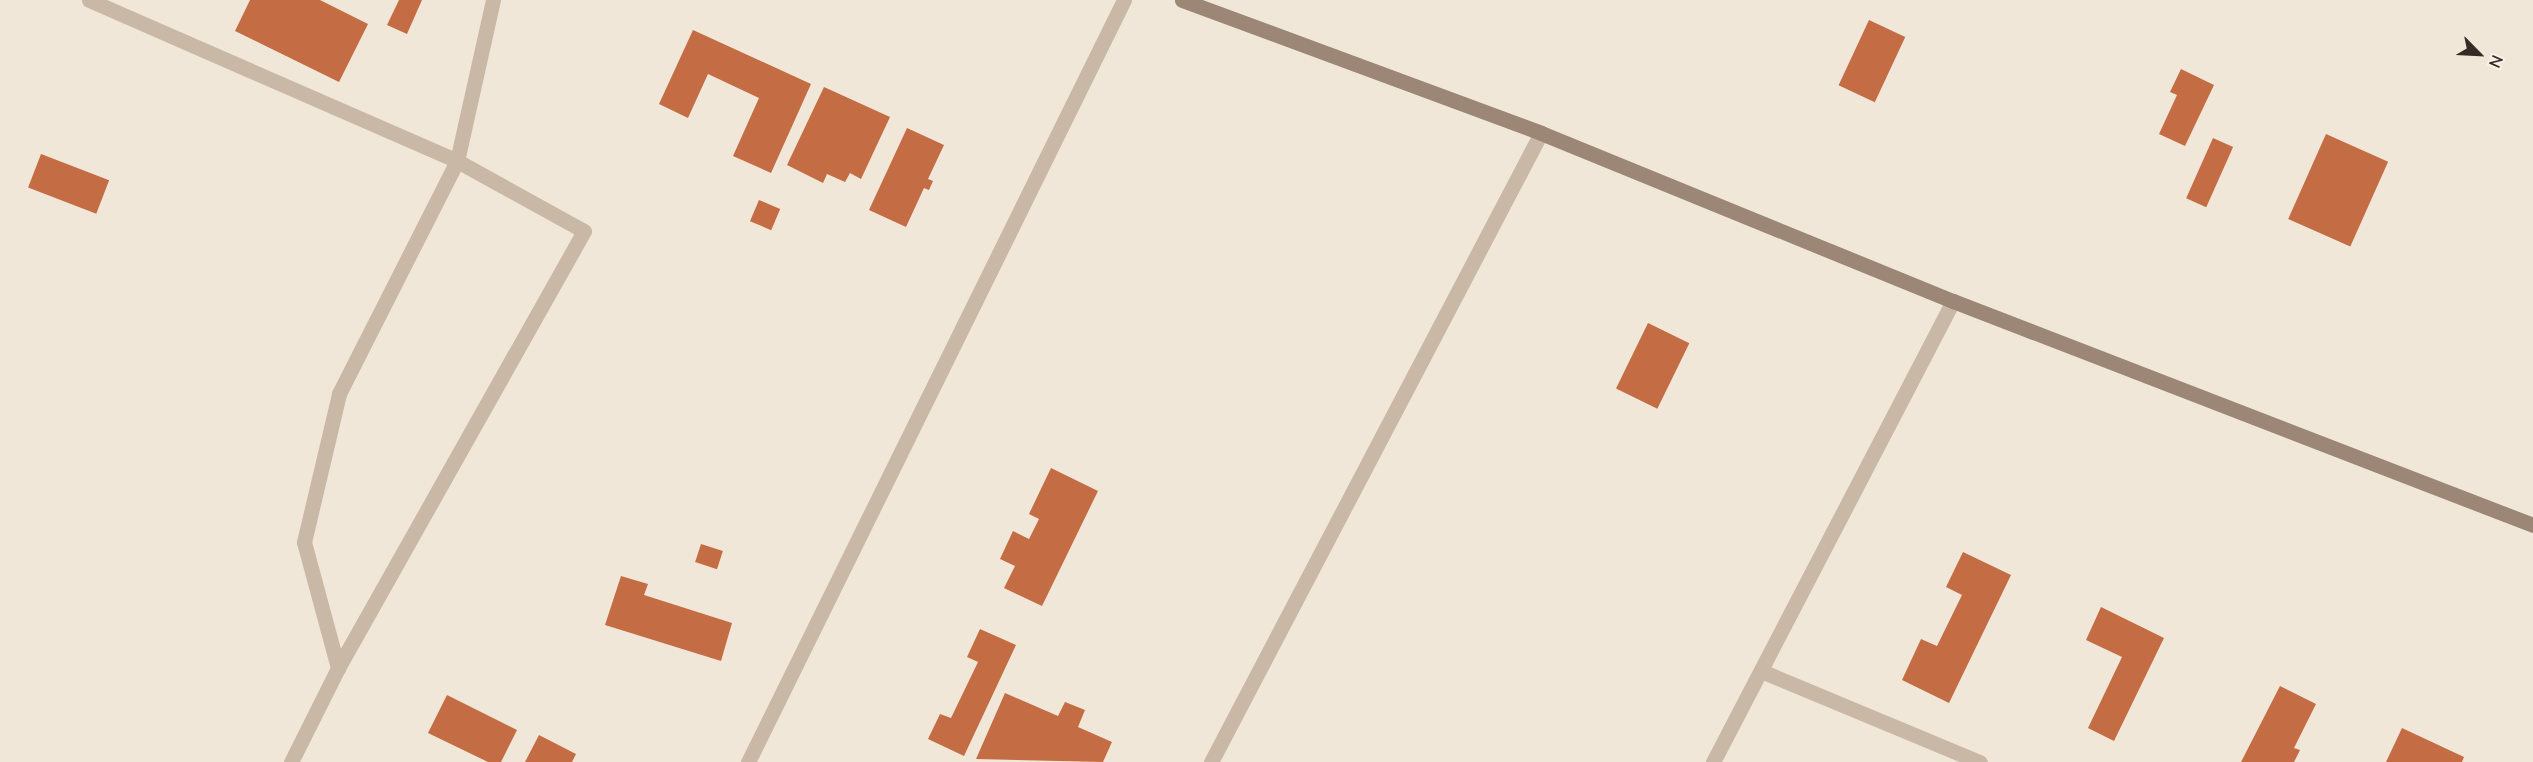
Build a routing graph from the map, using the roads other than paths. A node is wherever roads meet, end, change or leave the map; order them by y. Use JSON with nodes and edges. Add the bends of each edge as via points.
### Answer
{"nodes":[{"id":1,"x":88,"y":0,"type":"edge"},
{"id":2,"x":493,"y":0,"type":"edge"},
{"id":3,"x":1124,"y":0,"type":"edge"},
{"id":4,"x":1182,"y":0,"type":"edge"},
{"id":5,"x":1541,"y":134,"type":"junction"},
{"id":6,"x":457,"y":161,"type":"junction"},
{"id":7,"x":1953,"y":301,"type":"junction"},
{"id":8,"x":2533,"y":525,"type":"edge"},
{"id":9,"x":338,"y":668,"type":"junction"},
{"id":10,"x":1761,"y":671,"type":"junction"},
{"id":11,"x":291,"y":762,"type":"edge"},
{"id":12,"x":748,"y":762,"type":"edge"},
{"id":13,"x":1211,"y":762,"type":"edge"},
{"id":14,"x":1713,"y":762,"type":"edge"},
{"id":15,"x":1980,"y":762,"type":"edge"}],
"edges":[{"from":1,"to":6,"type":"street"},
{"from":2,"to":6,"type":"street"},
{"from":3,"to":12,"type":"street"},
{"from":4,"to":5,"type":"street"},
{"from":5,"to":7,"type":"street"},
{"from":5,"to":13,"type":"street"},
{"from":6,"to":9,"type":"street","via":[[339,394],[304,542]]},
{"from":6,"to":9,"type":"street","via":[[584,231]]},
{"from":7,"to":8,"type":"street"},
{"from":7,"to":10,"type":"street"},
{"from":9,"to":11,"type":"street"},
{"from":10,"to":14,"type":"street"},
{"from":10,"to":15,"type":"street"}]}
